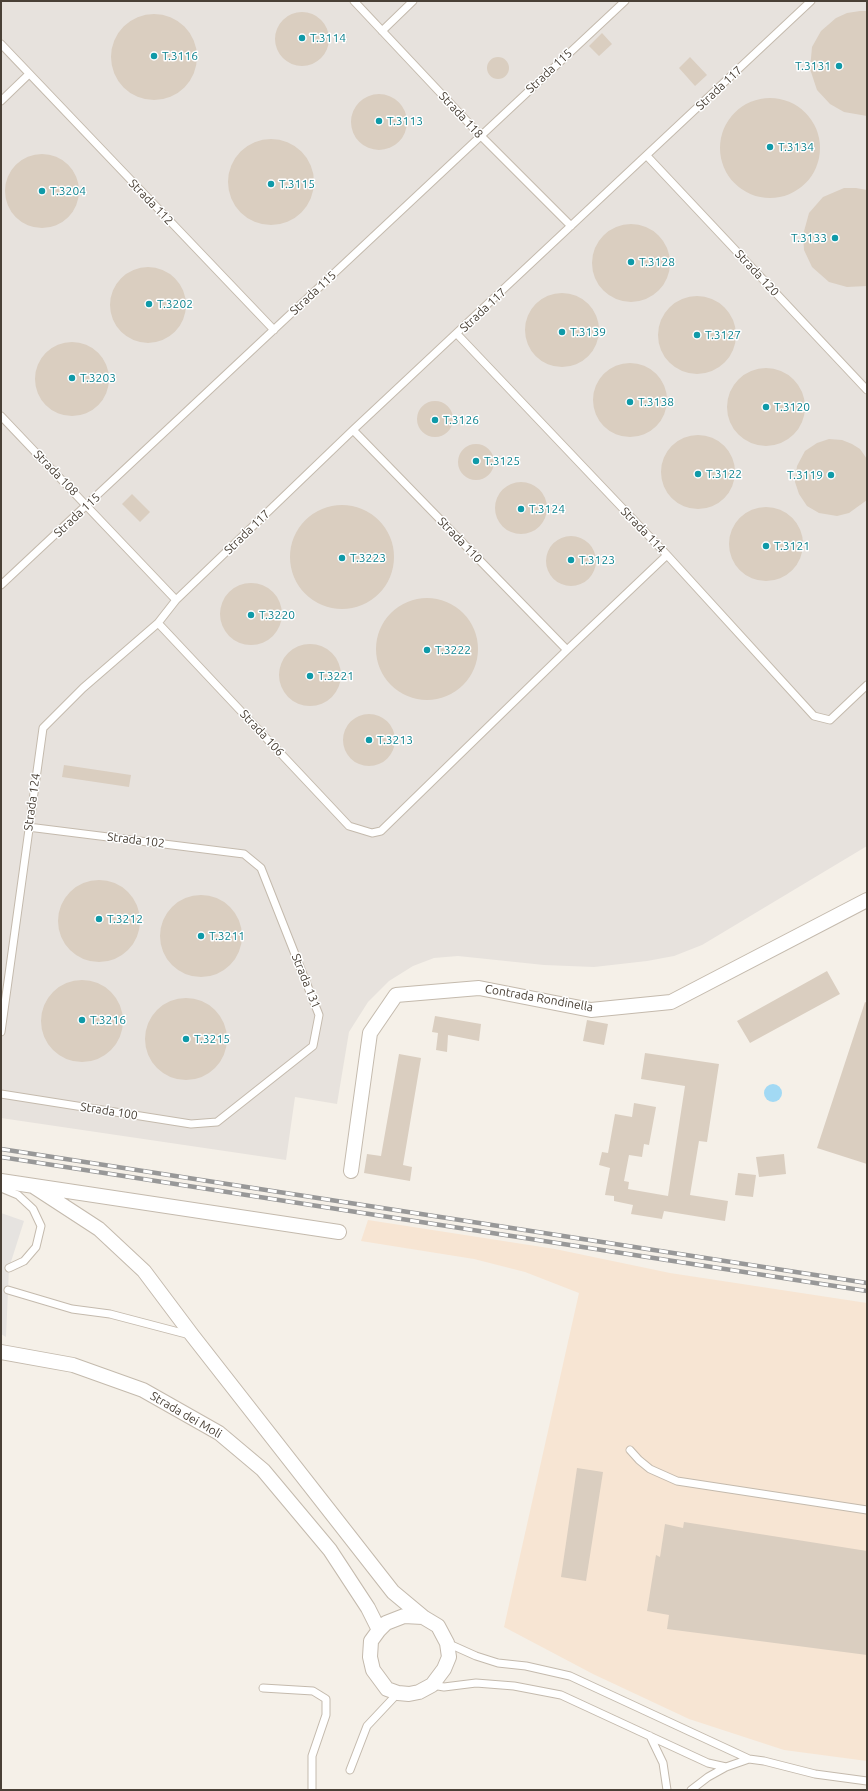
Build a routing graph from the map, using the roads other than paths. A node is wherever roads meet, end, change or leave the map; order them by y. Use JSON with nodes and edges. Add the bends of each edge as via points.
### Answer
{"nodes":[{"id":1,"x":354,"y":1,"type":"edge"},
{"id":2,"x":413,"y":1,"type":"edge"},
{"id":3,"x":624,"y":1,"type":"edge"},
{"id":4,"x":811,"y":1,"type":"edge"},
{"id":5,"x":382,"y":30,"type":"junction"},
{"id":6,"x":1,"y":44,"type":"edge"},
{"id":7,"x":29,"y":74,"type":"junction"},
{"id":8,"x":1,"y":101,"type":"edge"},
{"id":9,"x":480,"y":135,"type":"junction"},
{"id":10,"x":647,"y":156,"type":"junction"},
{"id":11,"x":572,"y":226,"type":"junction"},
{"id":12,"x":274,"y":330,"type":"junction"},
{"id":13,"x":457,"y":334,"type":"junction"},
{"id":14,"x":867,"y":390,"type":"edge"},
{"id":15,"x":1,"y":416,"type":"edge"},
{"id":16,"x":353,"y":430,"type":"junction"},
{"id":17,"x":88,"y":506,"type":"junction"},
{"id":18,"x":667,"y":556,"type":"junction"},
{"id":19,"x":1,"y":585,"type":"edge"},
{"id":20,"x":176,"y":600,"type":"junction"},
{"id":21,"x":158,"y":623,"type":"junction"},
{"id":22,"x":567,"y":650,"type":"junction"},
{"id":23,"x":867,"y":685,"type":"edge"},
{"id":24,"x":28,"y":827,"type":"junction"},
{"id":25,"x":244,"y":854,"type":"joint"},
{"id":26,"x":867,"y":900,"type":"edge"},
{"id":27,"x":1,"y":1032,"type":"edge"},
{"id":28,"x":1,"y":1094,"type":"edge"},
{"id":29,"x":217,"y":1122,"type":"joint"},
{"id":30,"x":351,"y":1171,"type":"dead end"},
{"id":31,"x":1,"y":1181,"type":"edge"},
{"id":32,"x":33,"y":1186,"type":"junction"},
{"id":33,"x":1,"y":1188,"type":"edge"},
{"id":34,"x":339,"y":1232,"type":"dead end"},
{"id":35,"x":9,"y":1268,"type":"dead end"},
{"id":36,"x":8,"y":1290,"type":"dead end"},
{"id":37,"x":192,"y":1335,"type":"junction"},
{"id":38,"x":1,"y":1352,"type":"edge"},
{"id":39,"x":630,"y":1450,"type":"dead end"},
{"id":40,"x":867,"y":1510,"type":"edge"},
{"id":41,"x":423,"y":1617,"type":"junction"},
{"id":42,"x":379,"y":1630,"type":"junction"},
{"id":43,"x":448,"y":1643,"type":"junction"},
{"id":44,"x":432,"y":1685,"type":"junction"},
{"id":45,"x":263,"y":1688,"type":"dead end"},
{"id":46,"x":398,"y":1693,"type":"junction"},
{"id":47,"x":650,"y":1736,"type":"junction"},
{"id":48,"x":749,"y":1759,"type":"junction"},
{"id":49,"x":726,"y":1766,"type":"junction"},
{"id":50,"x":350,"y":1770,"type":"dead end"},
{"id":51,"x":867,"y":1781,"type":"edge"},
{"id":52,"x":312,"y":1790,"type":"edge"},
{"id":53,"x":667,"y":1790,"type":"edge"},
{"id":54,"x":691,"y":1790,"type":"edge"}],
"edges":[{"from":1,"to":5,"type":"lane","name":"Strada 118"},
{"from":2,"to":5,"type":"lane"},
{"from":3,"to":9,"type":"lane","name":"Strada 115"},
{"from":4,"to":10,"type":"lane","name":"Strada 117"},
{"from":5,"to":9,"type":"lane","name":"Strada 118"},
{"from":6,"to":7,"type":"lane","name":"Strada 112"},
{"from":7,"to":8,"type":"lane"},
{"from":7,"to":12,"type":"lane","name":"Strada 112"},
{"from":9,"to":11,"type":"lane","name":"Strada 118"},
{"from":9,"to":12,"type":"lane","name":"Strada 115"},
{"from":10,"to":11,"type":"lane","name":"Strada 117"},
{"from":10,"to":14,"type":"lane","name":"Strada 120"},
{"from":11,"to":13,"type":"lane","name":"Strada 117"},
{"from":12,"to":17,"type":"lane","name":"Strada 115"},
{"from":13,"to":16,"type":"lane","name":"Strada 117"},
{"from":13,"to":18,"type":"lane","name":"Strada 114"},
{"from":15,"to":17,"type":"lane","name":"Strada 108"},
{"from":16,"to":20,"type":"lane","name":"Strada 117"},
{"from":16,"to":22,"type":"lane","name":"Strada 110"},
{"from":17,"to":19,"type":"lane","name":"Strada 115"},
{"from":17,"to":20,"type":"lane","name":"Strada 108"},
{"from":18,"to":22,"type":"lane"},
{"from":18,"to":23,"type":"lane","name":"Strada 114","via":[[814,716],[830,720]]},
{"from":20,"to":21,"type":"lane","name":"Strada 117"},
{"from":21,"to":22,"type":"lane","name":"Strada 106","via":[[349,826],[372,833],[381,831]]},
{"from":21,"to":24,"type":"lane","name":"Strada 124","via":[[43,728]]},
{"from":24,"to":25,"type":"lane","name":"Strada 102"},
{"from":24,"to":27,"type":"lane","name":"Strada 124"},
{"from":25,"to":29,"type":"lane","name":"Strada 131","via":[[261,868],[319,1015],[313,1046]]},
{"from":26,"to":30,"type":"street","name":"Contrada Rondinella","via":[[671,1002],[591,1010],[479,988],[396,995],[370,1033]]},
{"from":28,"to":29,"type":"lane","name":"Strada 100","via":[[191,1124]]},
{"from":31,"to":32,"type":"street"},
{"from":32,"to":34,"type":"street"},
{"from":32,"to":37,"type":"street","via":[[99,1229],[144,1271]]},
{"from":33,"to":35,"type":"lane","via":[[18,1195],[33,1209],[41,1226],[36,1247],[24,1261]]},
{"from":36,"to":37,"type":"lane","via":[[72,1309],[110,1314]]},
{"from":37,"to":41,"type":"street","via":[[393,1592]]},
{"from":38,"to":42,"type":"street","name":"Strada dei Moli","via":[[73,1365],[143,1390],[219,1433],[263,1470],[330,1550],[368,1608]]},
{"from":39,"to":40,"type":"lane","via":[[650,1469],[677,1481]]},
{"from":41,"to":42,"type":"street","via":[[404,1616],[386,1623]]},
{"from":41,"to":43,"type":"street","via":[[438,1626]]},
{"from":42,"to":46,"type":"street","via":[[371,1641],[370,1657],[373,1670],[387,1689]]},
{"from":43,"to":44,"type":"street","via":[[448,1657],[444,1669]]},
{"from":43,"to":48,"type":"lane","via":[[498,1663],[526,1666],[570,1676]]},
{"from":44,"to":46,"type":"street","via":[[418,1692]]},
{"from":44,"to":47,"type":"lane","via":[[444,1687],[476,1683],[514,1686],[561,1695]]},
{"from":45,"to":52,"type":"lane","via":[[313,1691],[326,1699],[326,1715],[312,1756]]},
{"from":46,"to":50,"type":"lane","via":[[367,1726]]},
{"from":47,"to":49,"type":"lane","via":[[708,1763]]},
{"from":47,"to":53,"type":"lane","via":[[663,1762]]},
{"from":48,"to":49,"type":"lane"},
{"from":48,"to":51,"type":"lane","via":[[815,1774]]},
{"from":49,"to":54,"type":"lane"}]}
